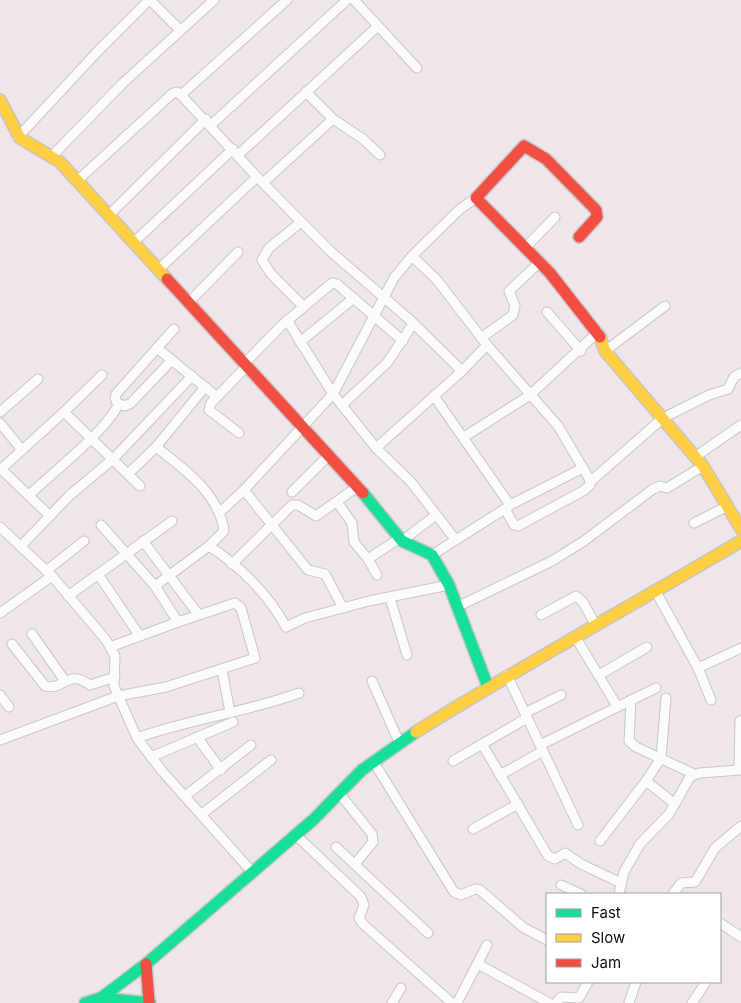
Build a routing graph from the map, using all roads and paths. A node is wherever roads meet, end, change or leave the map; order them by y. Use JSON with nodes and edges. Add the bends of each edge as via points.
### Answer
{"nodes":[{"id":1,"x":149,"y":0,"type":"edge"},
{"id":2,"x":214,"y":0,"type":"edge"},
{"id":3,"x":287,"y":0,"type":"edge"},
{"id":4,"x":347,"y":0,"type":"edge"},
{"id":5,"x":354,"y":0,"type":"edge"},
{"id":6,"x":378,"y":26,"type":"junction"},
{"id":7,"x":180,"y":30,"type":"junction"},
{"id":8,"x":417,"y":68,"type":"dead end"},
{"id":9,"x":306,"y":92,"type":"junction"},
{"id":10,"x":181,"y":94,"type":"junction"},
{"id":11,"x":0,"y":100,"type":"edge"},
{"id":12,"x":333,"y":119,"type":"junction"},
{"id":13,"x":208,"y":122,"type":"junction"},
{"id":14,"x":18,"y":137,"type":"junction"},
{"id":15,"x":235,"y":152,"type":"junction"},
{"id":16,"x":380,"y":155,"type":"dead end"},
{"id":17,"x":52,"y":156,"type":"junction"},
{"id":18,"x":261,"y":179,"type":"junction"},
{"id":19,"x":78,"y":181,"type":"junction"},
{"id":20,"x":476,"y":198,"type":"junction"},
{"id":21,"x":108,"y":215,"type":"junction"},
{"id":22,"x":555,"y":217,"type":"dead end"},
{"id":23,"x":301,"y":222,"type":"junction"},
{"id":24,"x":579,"y":237,"type":"dead end"},
{"id":25,"x":134,"y":242,"type":"junction"},
{"id":26,"x":526,"y":247,"type":"junction"},
{"id":27,"x":238,"y":252,"type":"dead end"},
{"id":28,"x":412,"y":256,"type":"junction"},
{"id":29,"x":540,"y":262,"type":"junction"},
{"id":30,"x":159,"y":269,"type":"junction"},
{"id":31,"x":384,"y":297,"type":"junction"},
{"id":32,"x":354,"y":298,"type":"junction"},
{"id":33,"x":189,"y":302,"type":"junction"},
{"id":34,"x":303,"y":306,"type":"junction"},
{"id":35,"x":665,"y":306,"type":"dead end"},
{"id":36,"x":548,"y":312,"type":"dead end"},
{"id":37,"x":374,"y":316,"type":"junction"},
{"id":38,"x":287,"y":320,"type":"junction"},
{"id":39,"x":414,"y":324,"type":"junction"},
{"id":40,"x":174,"y":329,"type":"dead end"},
{"id":41,"x":598,"y":332,"type":"junction"},
{"id":42,"x":403,"y":340,"type":"junction"},
{"id":43,"x":300,"y":342,"type":"junction"},
{"id":44,"x":484,"y":342,"type":"junction"},
{"id":45,"x":157,"y":348,"type":"junction"},
{"id":46,"x":581,"y":350,"type":"junction"},
{"id":47,"x":605,"y":351,"type":"junction"},
{"id":48,"x":172,"y":360,"type":"junction"},
{"id":49,"x":246,"y":365,"type":"junction"},
{"id":50,"x":462,"y":371,"type":"junction"},
{"id":51,"x":741,"y":373,"type":"edge"},
{"id":52,"x":102,"y":375,"type":"dead end"},
{"id":53,"x":192,"y":376,"type":"junction"},
{"id":54,"x":38,"y":379,"type":"dead end"},
{"id":55,"x":205,"y":387,"type":"junction"},
{"id":56,"x":333,"y":394,"type":"junction"},
{"id":57,"x":530,"y":395,"type":"junction"},
{"id":58,"x":434,"y":396,"type":"junction"},
{"id":59,"x":217,"y":397,"type":"junction"},
{"id":60,"x":118,"y":402,"type":"junction"},
{"id":61,"x":342,"y":405,"type":"junction"},
{"id":62,"x":0,"y":412,"type":"edge"},
{"id":63,"x":64,"y":412,"type":"junction"},
{"id":64,"x":663,"y":418,"type":"junction"},
{"id":65,"x":0,"y":423,"type":"edge"},
{"id":66,"x":741,"y":425,"type":"edge"},
{"id":67,"x":304,"y":428,"type":"junction"},
{"id":68,"x":239,"y":433,"type":"dead end"},
{"id":69,"x":464,"y":436,"type":"junction"},
{"id":70,"x":90,"y":439,"type":"junction"},
{"id":71,"x":156,"y":447,"type":"junction"},
{"id":72,"x":376,"y":448,"type":"junction"},
{"id":73,"x":22,"y":450,"type":"junction"},
{"id":74,"x":329,"y":455,"type":"junction"},
{"id":75,"x":113,"y":459,"type":"junction"},
{"id":76,"x":699,"y":461,"type":"junction"},
{"id":77,"x":584,"y":468,"type":"junction"},
{"id":78,"x":1,"y":469,"type":"edge"},
{"id":79,"x":128,"y":474,"type":"junction"},
{"id":80,"x":590,"y":482,"type":"junction"},
{"id":81,"x":140,"y":486,"type":"dead end"},
{"id":82,"x":357,"y":487,"type":"junction"},
{"id":83,"x":244,"y":490,"type":"junction"},
{"id":84,"x":292,"y":492,"type":"dead end"},
{"id":85,"x":29,"y":495,"type":"junction"},
{"id":86,"x":337,"y":502,"type":"junction"},
{"id":87,"x":728,"y":506,"type":"junction"},
{"id":88,"x":507,"y":507,"type":"junction"},
{"id":89,"x":220,"y":512,"type":"junction"},
{"id":90,"x":436,"y":515,"type":"junction"},
{"id":91,"x":50,"y":516,"type":"junction"},
{"id":92,"x":172,"y":521,"type":"dead end"},
{"id":93,"x":694,"y":523,"type":"dead end"},
{"id":94,"x":101,"y":525,"type":"dead end"},
{"id":95,"x":272,"y":525,"type":"junction"},
{"id":96,"x":741,"y":529,"type":"edge"},
{"id":97,"x":2,"y":533,"type":"edge"},
{"id":98,"x":401,"y":540,"type":"junction"},
{"id":99,"x":455,"y":540,"type":"junction"},
{"id":100,"x":84,"y":541,"type":"dead end"},
{"id":101,"x":144,"y":541,"type":"junction"},
{"id":102,"x":741,"y":541,"type":"edge"},
{"id":103,"x":21,"y":546,"type":"junction"},
{"id":104,"x":209,"y":546,"type":"junction"},
{"id":105,"x":127,"y":553,"type":"junction"},
{"id":106,"x":432,"y":555,"type":"junction"},
{"id":107,"x":368,"y":559,"type":"junction"},
{"id":108,"x":232,"y":564,"type":"junction"},
{"id":109,"x":49,"y":574,"type":"junction"},
{"id":110,"x":98,"y":574,"type":"junction"},
{"id":111,"x":169,"y":575,"type":"junction"},
{"id":112,"x":377,"y":576,"type":"dead end"},
{"id":113,"x":449,"y":585,"type":"junction"},
{"id":114,"x":154,"y":586,"type":"junction"},
{"id":115,"x":655,"y":590,"type":"junction"},
{"id":116,"x":68,"y":596,"type":"junction"},
{"id":117,"x":390,"y":598,"type":"junction"},
{"id":118,"x":458,"y":607,"type":"junction"},
{"id":119,"x":343,"y":608,"type":"junction"},
{"id":120,"x":0,"y":613,"type":"edge"},
{"id":121,"x":198,"y":614,"type":"junction"},
{"id":122,"x":540,"y":615,"type":"dead end"},
{"id":123,"x":178,"y":622,"type":"junction"},
{"id":124,"x":596,"y":626,"type":"junction"},
{"id":125,"x":32,"y":634,"type":"dead end"},
{"id":126,"x":139,"y":635,"type":"junction"},
{"id":127,"x":576,"y":638,"type":"junction"},
{"id":128,"x":12,"y":644,"type":"dead end"},
{"id":129,"x":110,"y":647,"type":"junction"},
{"id":130,"x":647,"y":648,"type":"dead end"},
{"id":131,"x":741,"y":648,"type":"edge"},
{"id":132,"x":406,"y":655,"type":"dead end"},
{"id":133,"x":698,"y":668,"type":"junction"},
{"id":134,"x":222,"y":670,"type":"junction"},
{"id":135,"x":507,"y":675,"type":"junction"},
{"id":136,"x":599,"y":675,"type":"junction"},
{"id":137,"x":114,"y":677,"type":"junction"},
{"id":138,"x":65,"y":681,"type":"junction"},
{"id":139,"x":372,"y":681,"type":"dead end"},
{"id":140,"x":488,"y":687,"type":"junction"},
{"id":141,"x":656,"y":688,"type":"dead end"},
{"id":142,"x":299,"y":693,"type":"dead end"},
{"id":143,"x":0,"y":695,"type":"edge"},
{"id":144,"x":562,"y":695,"type":"dead end"},
{"id":145,"x":118,"y":696,"type":"junction"},
{"id":146,"x":666,"y":698,"type":"dead end"},
{"id":147,"x":631,"y":700,"type":"junction"},
{"id":148,"x":711,"y":700,"type":"dead end"},
{"id":149,"x":618,"y":706,"type":"junction"},
{"id":150,"x":9,"y":707,"type":"dead end"},
{"id":151,"x":230,"y":712,"type":"junction"},
{"id":152,"x":526,"y":716,"type":"junction"},
{"id":153,"x":740,"y":721,"type":"dead end"},
{"id":154,"x":233,"y":722,"type":"dead end"},
{"id":155,"x":197,"y":737,"type":"junction"},
{"id":156,"x":138,"y":738,"type":"junction"},
{"id":157,"x":0,"y":740,"type":"edge"},
{"id":158,"x":399,"y":742,"type":"junction"},
{"id":159,"x":482,"y":744,"type":"junction"},
{"id":160,"x":251,"y":746,"type":"dead end"},
{"id":161,"x":542,"y":748,"type":"junction"},
{"id":162,"x":152,"y":757,"type":"junction"},
{"id":163,"x":661,"y":758,"type":"junction"},
{"id":164,"x":271,"y":760,"type":"dead end"},
{"id":165,"x":373,"y":761,"type":"junction"},
{"id":166,"x":453,"y":761,"type":"dead end"},
{"id":167,"x":221,"y":770,"type":"junction"},
{"id":168,"x":740,"y":770,"type":"edge"},
{"id":169,"x":694,"y":774,"type":"junction"},
{"id":170,"x":500,"y":775,"type":"junction"},
{"id":171,"x":646,"y":781,"type":"junction"},
{"id":172,"x":339,"y":793,"type":"junction"},
{"id":173,"x":185,"y":796,"type":"junction"},
{"id":174,"x":518,"y":804,"type":"junction"},
{"id":175,"x":675,"y":804,"type":"junction"},
{"id":176,"x":202,"y":814,"type":"junction"},
{"id":177,"x":578,"y":825,"type":"dead end"},
{"id":178,"x":741,"y":826,"type":"edge"},
{"id":179,"x":473,"y":829,"type":"dead end"},
{"id":180,"x":296,"y":835,"type":"junction"},
{"id":181,"x":600,"y":841,"type":"dead end"},
{"id":182,"x":336,"y":846,"type":"dead end"},
{"id":183,"x":355,"y":864,"type":"junction"},
{"id":184,"x":253,"y":873,"type":"junction"},
{"id":185,"x":621,"y":883,"type":"junction"},
{"id":186,"x":561,"y":885,"type":"dead end"},
{"id":187,"x":579,"y":893,"type":"edge"},
{"id":188,"x":619,"y":893,"type":"edge"},
{"id":189,"x":674,"y":893,"type":"edge"},
{"id":190,"x":721,"y":924,"type":"edge"},
{"id":191,"x":428,"y":933,"type":"dead end"},
{"id":192,"x":741,"y":937,"type":"edge"},
{"id":193,"x":546,"y":939,"type":"edge"},
{"id":194,"x":487,"y":945,"type":"dead end"},
{"id":195,"x":146,"y":964,"type":"junction"},
{"id":196,"x":478,"y":964,"type":"junction"},
{"id":197,"x":587,"y":983,"type":"edge"},
{"id":198,"x":636,"y":983,"type":"edge"},
{"id":199,"x":705,"y":983,"type":"edge"},
{"id":200,"x":402,"y":988,"type":"dead end"},
{"id":201,"x":101,"y":998,"type":"junction"},
{"id":202,"x":149,"y":1002,"type":"edge"},
{"id":203,"x":85,"y":1003,"type":"edge"},
{"id":204,"x":392,"y":1003,"type":"edge"},
{"id":205,"x":452,"y":1003,"type":"edge"},
{"id":206,"x":457,"y":1003,"type":"edge"},
{"id":207,"x":550,"y":1003,"type":"edge"},
{"id":208,"x":556,"y":1003,"type":"edge"},
{"id":209,"x":629,"y":1003,"type":"edge"},
{"id":210,"x":692,"y":1003,"type":"edge"}],
"edges":[{"from":1,"to":7,"type":"street"},
{"from":1,"to":14,"type":"street"},
{"from":2,"to":7,"type":"street"},
{"from":3,"to":10,"type":"street"},
{"from":4,"to":13,"type":"street"},
{"from":5,"to":6,"type":"street"},
{"from":6,"to":8,"type":"street"},
{"from":6,"to":9,"type":"street"},
{"from":7,"to":17,"type":"street"},
{"from":9,"to":12,"type":"street"},
{"from":9,"to":15,"type":"street"},
{"from":10,"to":13,"type":"street"},
{"from":10,"to":19,"type":"street","via":[[177,92],[166,98]]},
{"from":11,"to":14,"type":"street"},
{"from":12,"to":16,"type":"street"},
{"from":12,"to":18,"type":"street"},
{"from":13,"to":15,"type":"street"},
{"from":13,"to":21,"type":"street"},
{"from":14,"to":17,"type":"street"},
{"from":15,"to":18,"type":"street"},
{"from":15,"to":25,"type":"street"},
{"from":17,"to":19,"type":"street"},
{"from":18,"to":23,"type":"street"},
{"from":18,"to":30,"type":"street"},
{"from":19,"to":21,"type":"street"},
{"from":20,"to":24,"type":"street","via":[[524,146],[546,159],[596,210],[597,217]]},
{"from":20,"to":26,"type":"street"},
{"from":20,"to":28,"type":"street","via":[[460,209]]},
{"from":21,"to":25,"type":"street"},
{"from":22,"to":26,"type":"street"},
{"from":23,"to":31,"type":"street","via":[[330,252]]},
{"from":23,"to":34,"type":"street","via":[[269,248],[262,260],[271,274]]},
{"from":25,"to":30,"type":"street"},
{"from":26,"to":29,"type":"street"},
{"from":27,"to":33,"type":"street"},
{"from":28,"to":31,"type":"street"},
{"from":28,"to":44,"type":"street","via":[[437,280]]},
{"from":29,"to":41,"type":"street"},
{"from":29,"to":44,"type":"street","via":[[509,291],[515,306],[513,315]]},
{"from":30,"to":33,"type":"street"},
{"from":31,"to":37,"type":"street"},
{"from":31,"to":39,"type":"street"},
{"from":32,"to":34,"type":"street","via":[[332,283]]},
{"from":32,"to":37,"type":"street"},
{"from":32,"to":43,"type":"street"},
{"from":33,"to":49,"type":"street"},
{"from":34,"to":38,"type":"street"},
{"from":35,"to":47,"type":"street"},
{"from":36,"to":46,"type":"street"},
{"from":37,"to":42,"type":"street"},
{"from":37,"to":56,"type":"street"},
{"from":38,"to":43,"type":"street"},
{"from":38,"to":49,"type":"street"},
{"from":39,"to":42,"type":"street"},
{"from":39,"to":50,"type":"street"},
{"from":40,"to":45,"type":"street"},
{"from":41,"to":46,"type":"street"},
{"from":41,"to":47,"type":"street"},
{"from":42,"to":61,"type":"street","via":[[388,364]]},
{"from":43,"to":56,"type":"street"},
{"from":44,"to":50,"type":"street"},
{"from":44,"to":57,"type":"street"},
{"from":45,"to":48,"type":"street"},
{"from":45,"to":60,"type":"street","via":[[116,394]]},
{"from":46,"to":57,"type":"street"},
{"from":47,"to":64,"type":"street"},
{"from":48,"to":53,"type":"street"},
{"from":48,"to":60,"type":"street","via":[[131,404],[125,406]]},
{"from":49,"to":59,"type":"street"},
{"from":49,"to":67,"type":"street"},
{"from":50,"to":58,"type":"street"},
{"from":51,"to":64,"type":"street","via":[[734,377],[728,389]]},
{"from":52,"to":63,"type":"street"},
{"from":53,"to":55,"type":"street"},
{"from":53,"to":75,"type":"street"},
{"from":54,"to":62,"type":"street"},
{"from":55,"to":59,"type":"street"},
{"from":55,"to":71,"type":"street"},
{"from":56,"to":61,"type":"street"},
{"from":56,"to":67,"type":"street"},
{"from":57,"to":69,"type":"street"},
{"from":57,"to":77,"type":"street","via":[[558,426]]},
{"from":58,"to":69,"type":"street"},
{"from":58,"to":72,"type":"street"},
{"from":59,"to":68,"type":"street","via":[[209,407],[210,412]]},
{"from":60,"to":70,"type":"street","via":[[117,408]]},
{"from":61,"to":72,"type":"street"},
{"from":63,"to":70,"type":"street"},
{"from":63,"to":73,"type":"street"},
{"from":64,"to":76,"type":"street"},
{"from":64,"to":80,"type":"street"},
{"from":65,"to":73,"type":"street"},
{"from":66,"to":76,"type":"street"},
{"from":67,"to":74,"type":"street"},
{"from":67,"to":83,"type":"street"},
{"from":69,"to":88,"type":"street"},
{"from":70,"to":75,"type":"street"},
{"from":70,"to":85,"type":"street"},
{"from":71,"to":79,"type":"street"},
{"from":71,"to":89,"type":"street","via":[[205,489]]},
{"from":72,"to":90,"type":"street","via":[[411,482]]},
{"from":73,"to":78,"type":"street"},
{"from":74,"to":82,"type":"street"},
{"from":74,"to":84,"type":"street"},
{"from":75,"to":79,"type":"street"},
{"from":75,"to":91,"type":"street"},
{"from":76,"to":87,"type":"street"},
{"from":76,"to":118,"type":"street","via":[[667,488],[653,489],[552,562]]},
{"from":77,"to":80,"type":"street"},
{"from":77,"to":88,"type":"street"},
{"from":78,"to":85,"type":"street"},
{"from":79,"to":81,"type":"street"},
{"from":80,"to":88,"type":"street","via":[[583,491],[518,526],[514,525]]},
{"from":82,"to":86,"type":"street"},
{"from":82,"to":98,"type":"street"},
{"from":83,"to":89,"type":"street"},
{"from":83,"to":95,"type":"street"},
{"from":85,"to":91,"type":"street"},
{"from":86,"to":95,"type":"street","via":[[316,516],[295,504]]},
{"from":86,"to":107,"type":"street","via":[[352,523],[354,542]]},
{"from":87,"to":93,"type":"street"},
{"from":87,"to":96,"type":"street"},
{"from":88,"to":99,"type":"street"},
{"from":89,"to":104,"type":"street","via":[[224,531]]},
{"from":90,"to":98,"type":"street"},
{"from":90,"to":99,"type":"street"},
{"from":91,"to":103,"type":"street"},
{"from":92,"to":101,"type":"street"},
{"from":94,"to":105,"type":"street"},
{"from":95,"to":108,"type":"street"},
{"from":95,"to":119,"type":"street","via":[[308,570],[321,572],[328,578]]},
{"from":97,"to":103,"type":"street"},
{"from":98,"to":106,"type":"street"},
{"from":98,"to":107,"type":"street"},
{"from":99,"to":106,"type":"street"},
{"from":100,"to":109,"type":"street"},
{"from":101,"to":105,"type":"street"},
{"from":101,"to":111,"type":"street"},
{"from":102,"to":115,"type":"street"},
{"from":103,"to":109,"type":"street"},
{"from":104,"to":108,"type":"street"},
{"from":104,"to":111,"type":"street"},
{"from":105,"to":110,"type":"street"},
{"from":105,"to":114,"type":"street"},
{"from":106,"to":113,"type":"street"},
{"from":107,"to":112,"type":"street"},
{"from":108,"to":119,"type":"street","via":[[278,611],[286,627],[305,618]]},
{"from":109,"to":116,"type":"street"},
{"from":109,"to":120,"type":"street"},
{"from":110,"to":116,"type":"street"},
{"from":110,"to":126,"type":"street"},
{"from":111,"to":114,"type":"street"},
{"from":111,"to":121,"type":"street"},
{"from":113,"to":117,"type":"street"},
{"from":113,"to":118,"type":"street"},
{"from":114,"to":123,"type":"street"},
{"from":115,"to":124,"type":"street"},
{"from":115,"to":133,"type":"street"},
{"from":116,"to":129,"type":"street"},
{"from":117,"to":119,"type":"street"},
{"from":117,"to":132,"type":"street"},
{"from":118,"to":140,"type":"street"},
{"from":121,"to":123,"type":"street"},
{"from":121,"to":134,"type":"street","via":[[232,602],[241,608],[255,658]]},
{"from":122,"to":124,"type":"street","via":[[576,596]]},
{"from":123,"to":126,"type":"street"},
{"from":124,"to":127,"type":"street"},
{"from":125,"to":138,"type":"street"},
{"from":126,"to":129,"type":"street"},
{"from":127,"to":135,"type":"street"},
{"from":127,"to":136,"type":"street"},
{"from":128,"to":138,"type":"street","via":[[45,686],[52,687]]},
{"from":129,"to":137,"type":"street","via":[[115,656]]},
{"from":130,"to":136,"type":"street"},
{"from":131,"to":133,"type":"street"},
{"from":133,"to":148,"type":"street"},
{"from":134,"to":145,"type":"street","via":[[148,692]]},
{"from":134,"to":151,"type":"street"},
{"from":135,"to":140,"type":"street"},
{"from":135,"to":152,"type":"street"},
{"from":136,"to":149,"type":"street"},
{"from":137,"to":138,"type":"street","via":[[90,685],[78,677]]},
{"from":137,"to":145,"type":"street"},
{"from":139,"to":158,"type":"street"},
{"from":140,"to":158,"type":"street"},
{"from":141,"to":147,"type":"street"},
{"from":142,"to":151,"type":"street"},
{"from":143,"to":150,"type":"street"},
{"from":144,"to":152,"type":"street"},
{"from":145,"to":156,"type":"street"},
{"from":145,"to":157,"type":"street"},
{"from":146,"to":163,"type":"street"},
{"from":147,"to":149,"type":"street"},
{"from":147,"to":163,"type":"street","via":[[629,741]]},
{"from":149,"to":161,"type":"street"},
{"from":151,"to":156,"type":"street"},
{"from":152,"to":159,"type":"street"},
{"from":152,"to":161,"type":"street"},
{"from":153,"to":168,"type":"street"},
{"from":154,"to":155,"type":"street"},
{"from":155,"to":162,"type":"street"},
{"from":155,"to":167,"type":"street"},
{"from":156,"to":162,"type":"street"},
{"from":158,"to":165,"type":"street"},
{"from":159,"to":166,"type":"street"},
{"from":159,"to":170,"type":"street"},
{"from":160,"to":167,"type":"street"},
{"from":161,"to":170,"type":"street"},
{"from":161,"to":177,"type":"street"},
{"from":162,"to":173,"type":"street"},
{"from":163,"to":169,"type":"street"},
{"from":163,"to":171,"type":"street"},
{"from":164,"to":176,"type":"street"},
{"from":165,"to":172,"type":"street"},
{"from":165,"to":193,"type":"street","via":[[454,892],[461,895],[480,890],[524,928]]},
{"from":167,"to":173,"type":"street"},
{"from":168,"to":169,"type":"street"},
{"from":169,"to":175,"type":"street"},
{"from":170,"to":174,"type":"street"},
{"from":171,"to":175,"type":"street"},
{"from":171,"to":181,"type":"street"},
{"from":172,"to":180,"type":"street"},
{"from":172,"to":183,"type":"street","via":[[372,834],[373,842]]},
{"from":173,"to":176,"type":"street"},
{"from":174,"to":179,"type":"street"},
{"from":174,"to":185,"type":"street","via":[[550,858],[555,859],[565,853]]},
{"from":175,"to":185,"type":"street","via":[[658,828],[640,844]]},
{"from":176,"to":184,"type":"street"},
{"from":178,"to":189,"type":"street","via":[[715,848],[695,882],[681,883]]},
{"from":180,"to":184,"type":"street"},
{"from":180,"to":205,"type":"street","via":[[361,897],[364,905],[358,915],[363,924]]},
{"from":182,"to":183,"type":"street"},
{"from":183,"to":191,"type":"street"},
{"from":184,"to":195,"type":"street","via":[[202,913]]},
{"from":185,"to":188,"type":"street"},
{"from":186,"to":187,"type":"street"},
{"from":190,"to":192,"type":"street"},
{"from":194,"to":196,"type":"street"},
{"from":195,"to":201,"type":"street"},
{"from":195,"to":202,"type":"street"},
{"from":196,"to":206,"type":"street"},
{"from":196,"to":207,"type":"street"},
{"from":197,"to":208,"type":"street","via":[[579,998],[560,997]]},
{"from":198,"to":209,"type":"street"},
{"from":199,"to":210,"type":"street"},
{"from":200,"to":204,"type":"street"},
{"from":201,"to":202,"type":"street"},
{"from":201,"to":203,"type":"street"}]}
